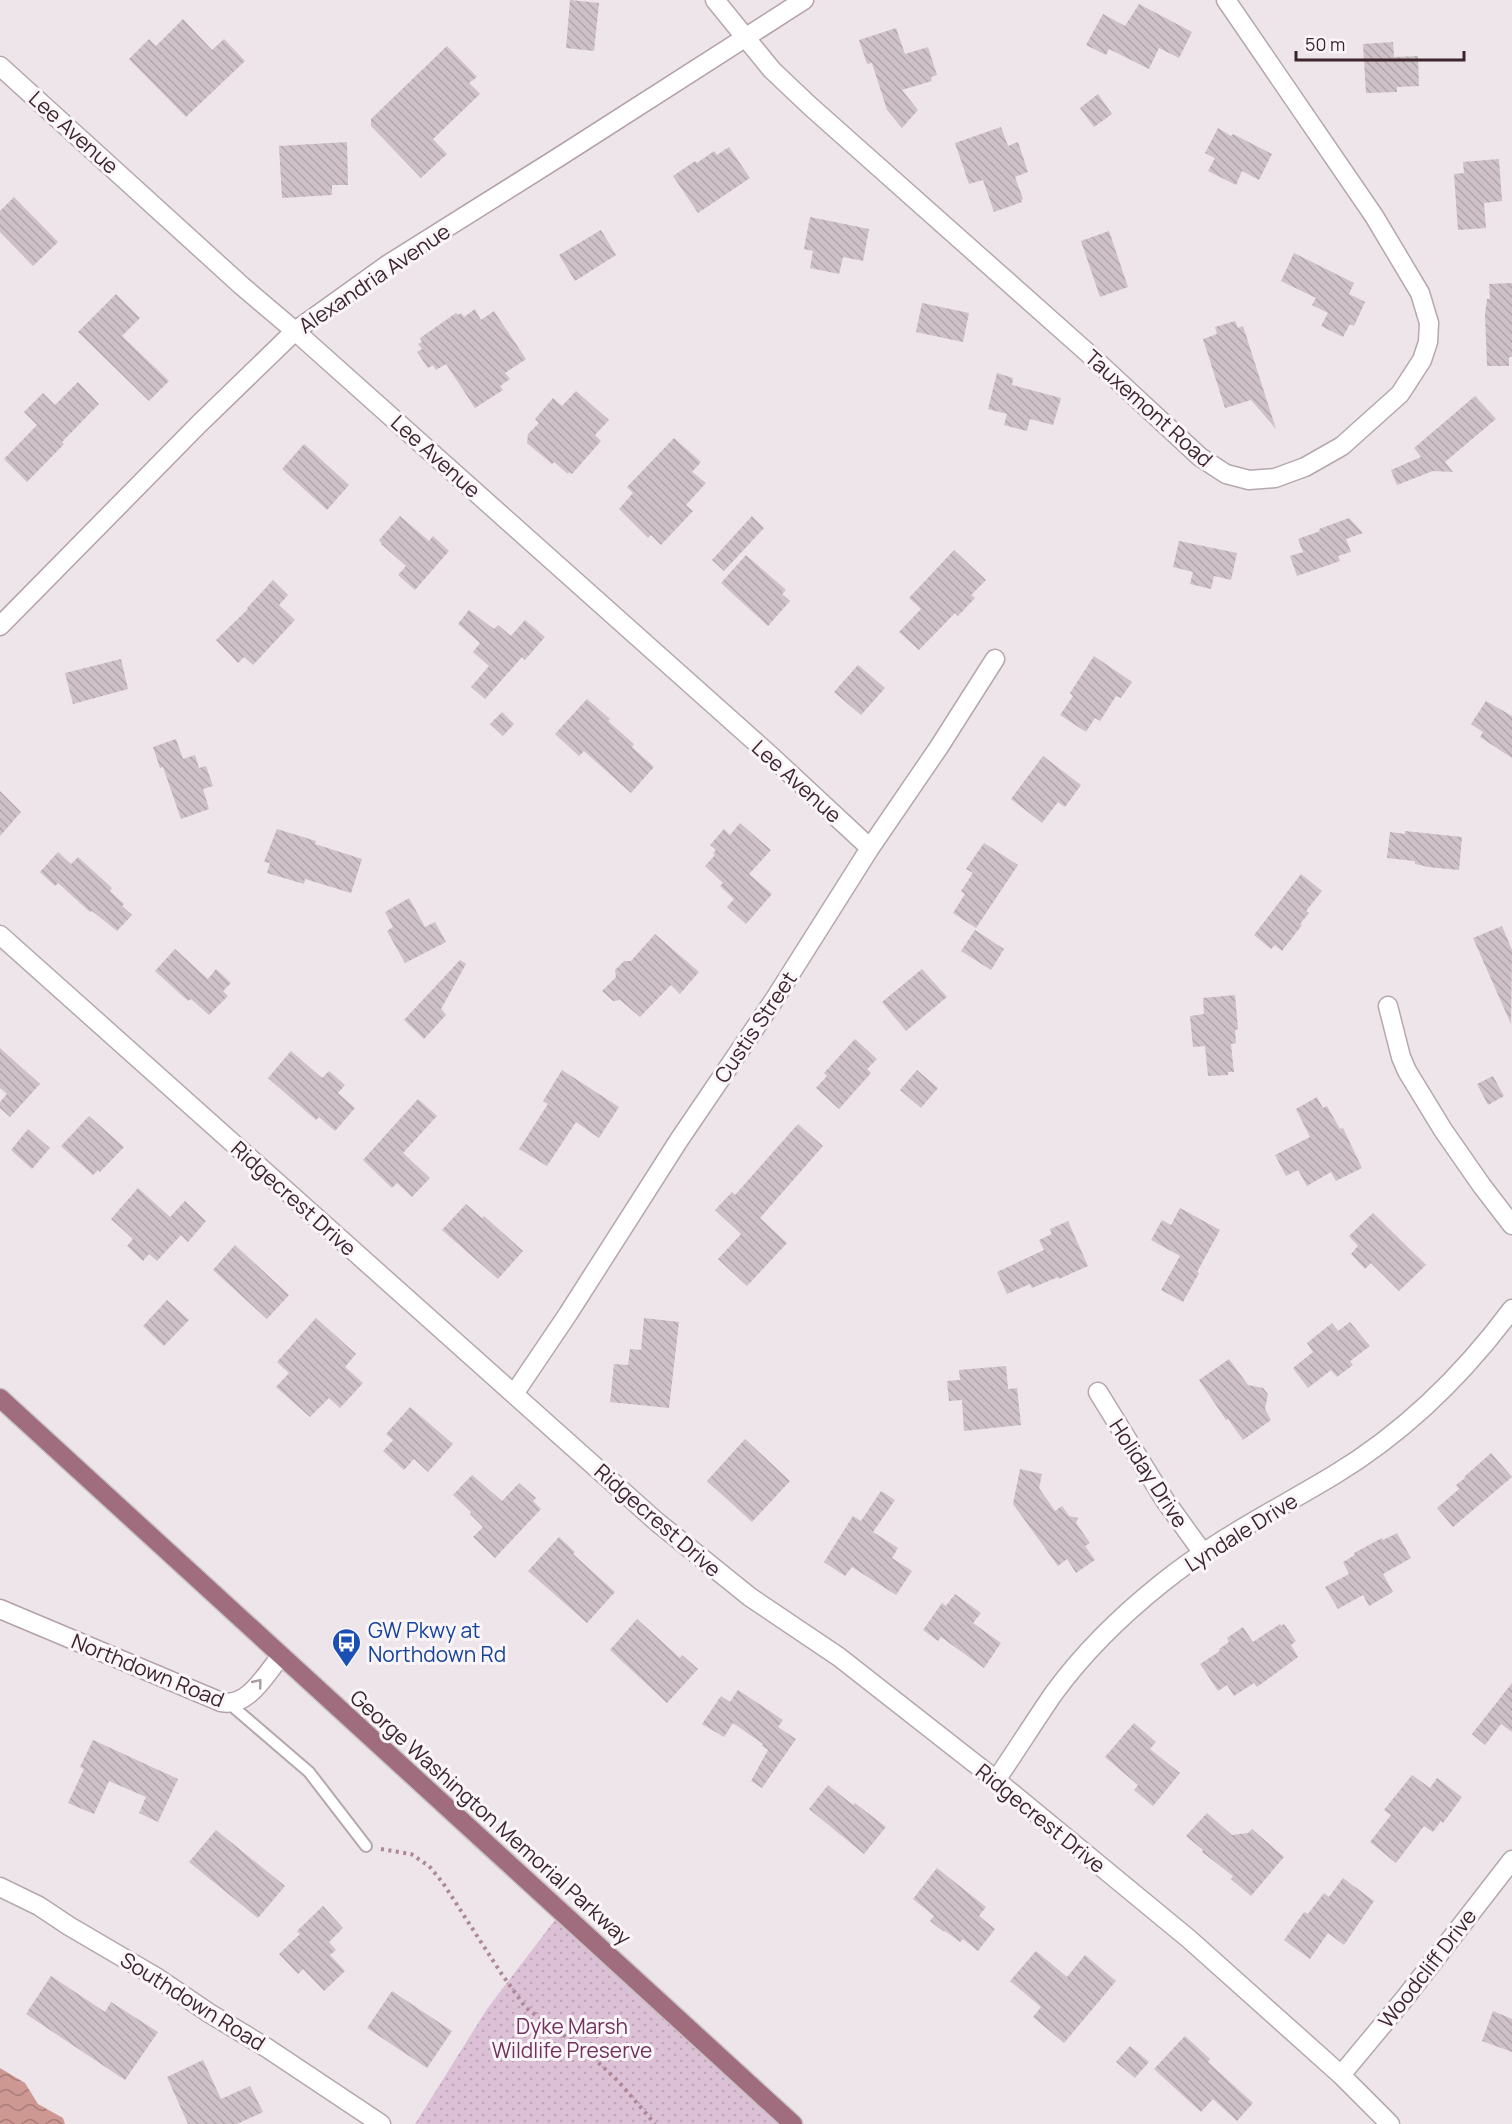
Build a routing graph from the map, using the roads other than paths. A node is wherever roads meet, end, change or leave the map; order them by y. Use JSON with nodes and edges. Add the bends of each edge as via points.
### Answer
{"nodes":[{"id":1,"x":715,"y":0,"type":"edge"},
{"id":2,"x":804,"y":0,"type":"edge"},
{"id":3,"x":1226,"y":0,"type":"edge"},
{"id":4,"x":745,"y":38,"type":"junction"},
{"id":5,"x":0,"y":66,"type":"edge"},
{"id":6,"x":295,"y":331,"type":"junction"},
{"id":7,"x":0,"y":626,"type":"edge"},
{"id":8,"x":995,"y":659,"type":"dead end"},
{"id":9,"x":870,"y":848,"type":"junction"},
{"id":10,"x":0,"y":934,"type":"edge"},
{"id":11,"x":1388,"y":1006,"type":"dead end"},
{"id":12,"x":1512,"y":1225,"type":"edge"},
{"id":13,"x":1512,"y":1309,"type":"edge"},
{"id":14,"x":1098,"y":1392,"type":"dead end"},
{"id":15,"x":514,"y":1394,"type":"junction"},
{"id":16,"x":0,"y":1398,"type":"edge"},
{"id":17,"x":1203,"y":1553,"type":"junction"},
{"id":18,"x":0,"y":1609,"type":"edge"},
{"id":19,"x":281,"y":1656,"type":"junction"},
{"id":20,"x":231,"y":1704,"type":"junction"},
{"id":21,"x":996,"y":1780,"type":"junction"},
{"id":22,"x":366,"y":1846,"type":"road end"},
{"id":23,"x":1512,"y":1860,"type":"edge"},
{"id":24,"x":0,"y":1887,"type":"edge"},
{"id":25,"x":1341,"y":2075,"type":"junction"},
{"id":26,"x":381,"y":2124,"type":"edge"},
{"id":27,"x":793,"y":2124,"type":"edge"},
{"id":28,"x":1389,"y":2124,"type":"edge"}],
"edges":[{"from":1,"to":4,"type":"street","name":"Tauxemont Road"},
{"from":2,"to":4,"type":"street","name":"Alexandria Avenue"},
{"from":3,"to":4,"type":"street","name":"Tauxemont Road","via":[[1374,216],[1420,293],[1429,323],[1422,360],[1400,394],[1342,446],[1305,467],[1275,478],[1249,480],[1226,474],[1200,457],[810,106]]},
{"from":4,"to":6,"type":"street","name":"Alexandria Avenue","via":[[387,265]]},
{"from":5,"to":6,"type":"street","name":"Lee Avenue"},
{"from":6,"to":7,"type":"street","name":"Alexandria Avenue"},
{"from":6,"to":9,"type":"street","name":"Lee Avenue"},
{"from":8,"to":9,"type":"street","name":"Custis Street"},
{"from":9,"to":15,"type":"street","name":"Custis Street"},
{"from":10,"to":15,"type":"street","name":"Ridgecrest Drive"},
{"from":11,"to":12,"type":"street","via":[[1407,1071],[1450,1140]]},
{"from":13,"to":17,"type":"street","name":"Lyndale Drive","via":[[1437,1396],[1410,1421],[1335,1474]]},
{"from":14,"to":17,"type":"street","name":"Holiday Drive","via":[[1164,1499]]},
{"from":15,"to":21,"type":"street","name":"Ridgecrest Drive","via":[[702,1560],[839,1657]]},
{"from":16,"to":19,"type":"main road","name":"George Washington Memorial Parkway"},
{"from":17,"to":21,"type":"street","name":"Lyndale Drive","via":[[1162,1583],[1092,1648],[1055,1693]]},
{"from":18,"to":20,"type":"street","name":"Northdown Road"},
{"from":20,"to":19,"type":"street","name":"Northdown Road","one_way":true,"via":[[248,1696]]},
{"from":19,"to":27,"type":"main road","name":"George Washington Memorial Parkway"},
{"from":20,"to":22,"type":"lane","via":[[309,1772]]},
{"from":21,"to":25,"type":"street","name":"Ridgecrest Drive","via":[[1189,1939]]},
{"from":23,"to":25,"type":"street","name":"Woodcliff Drive"},
{"from":24,"to":26,"type":"street","name":"Southdown Road","via":[[39,1906],[156,1977]]},
{"from":25,"to":28,"type":"street","name":"Ridgecrest Drive"}]}
